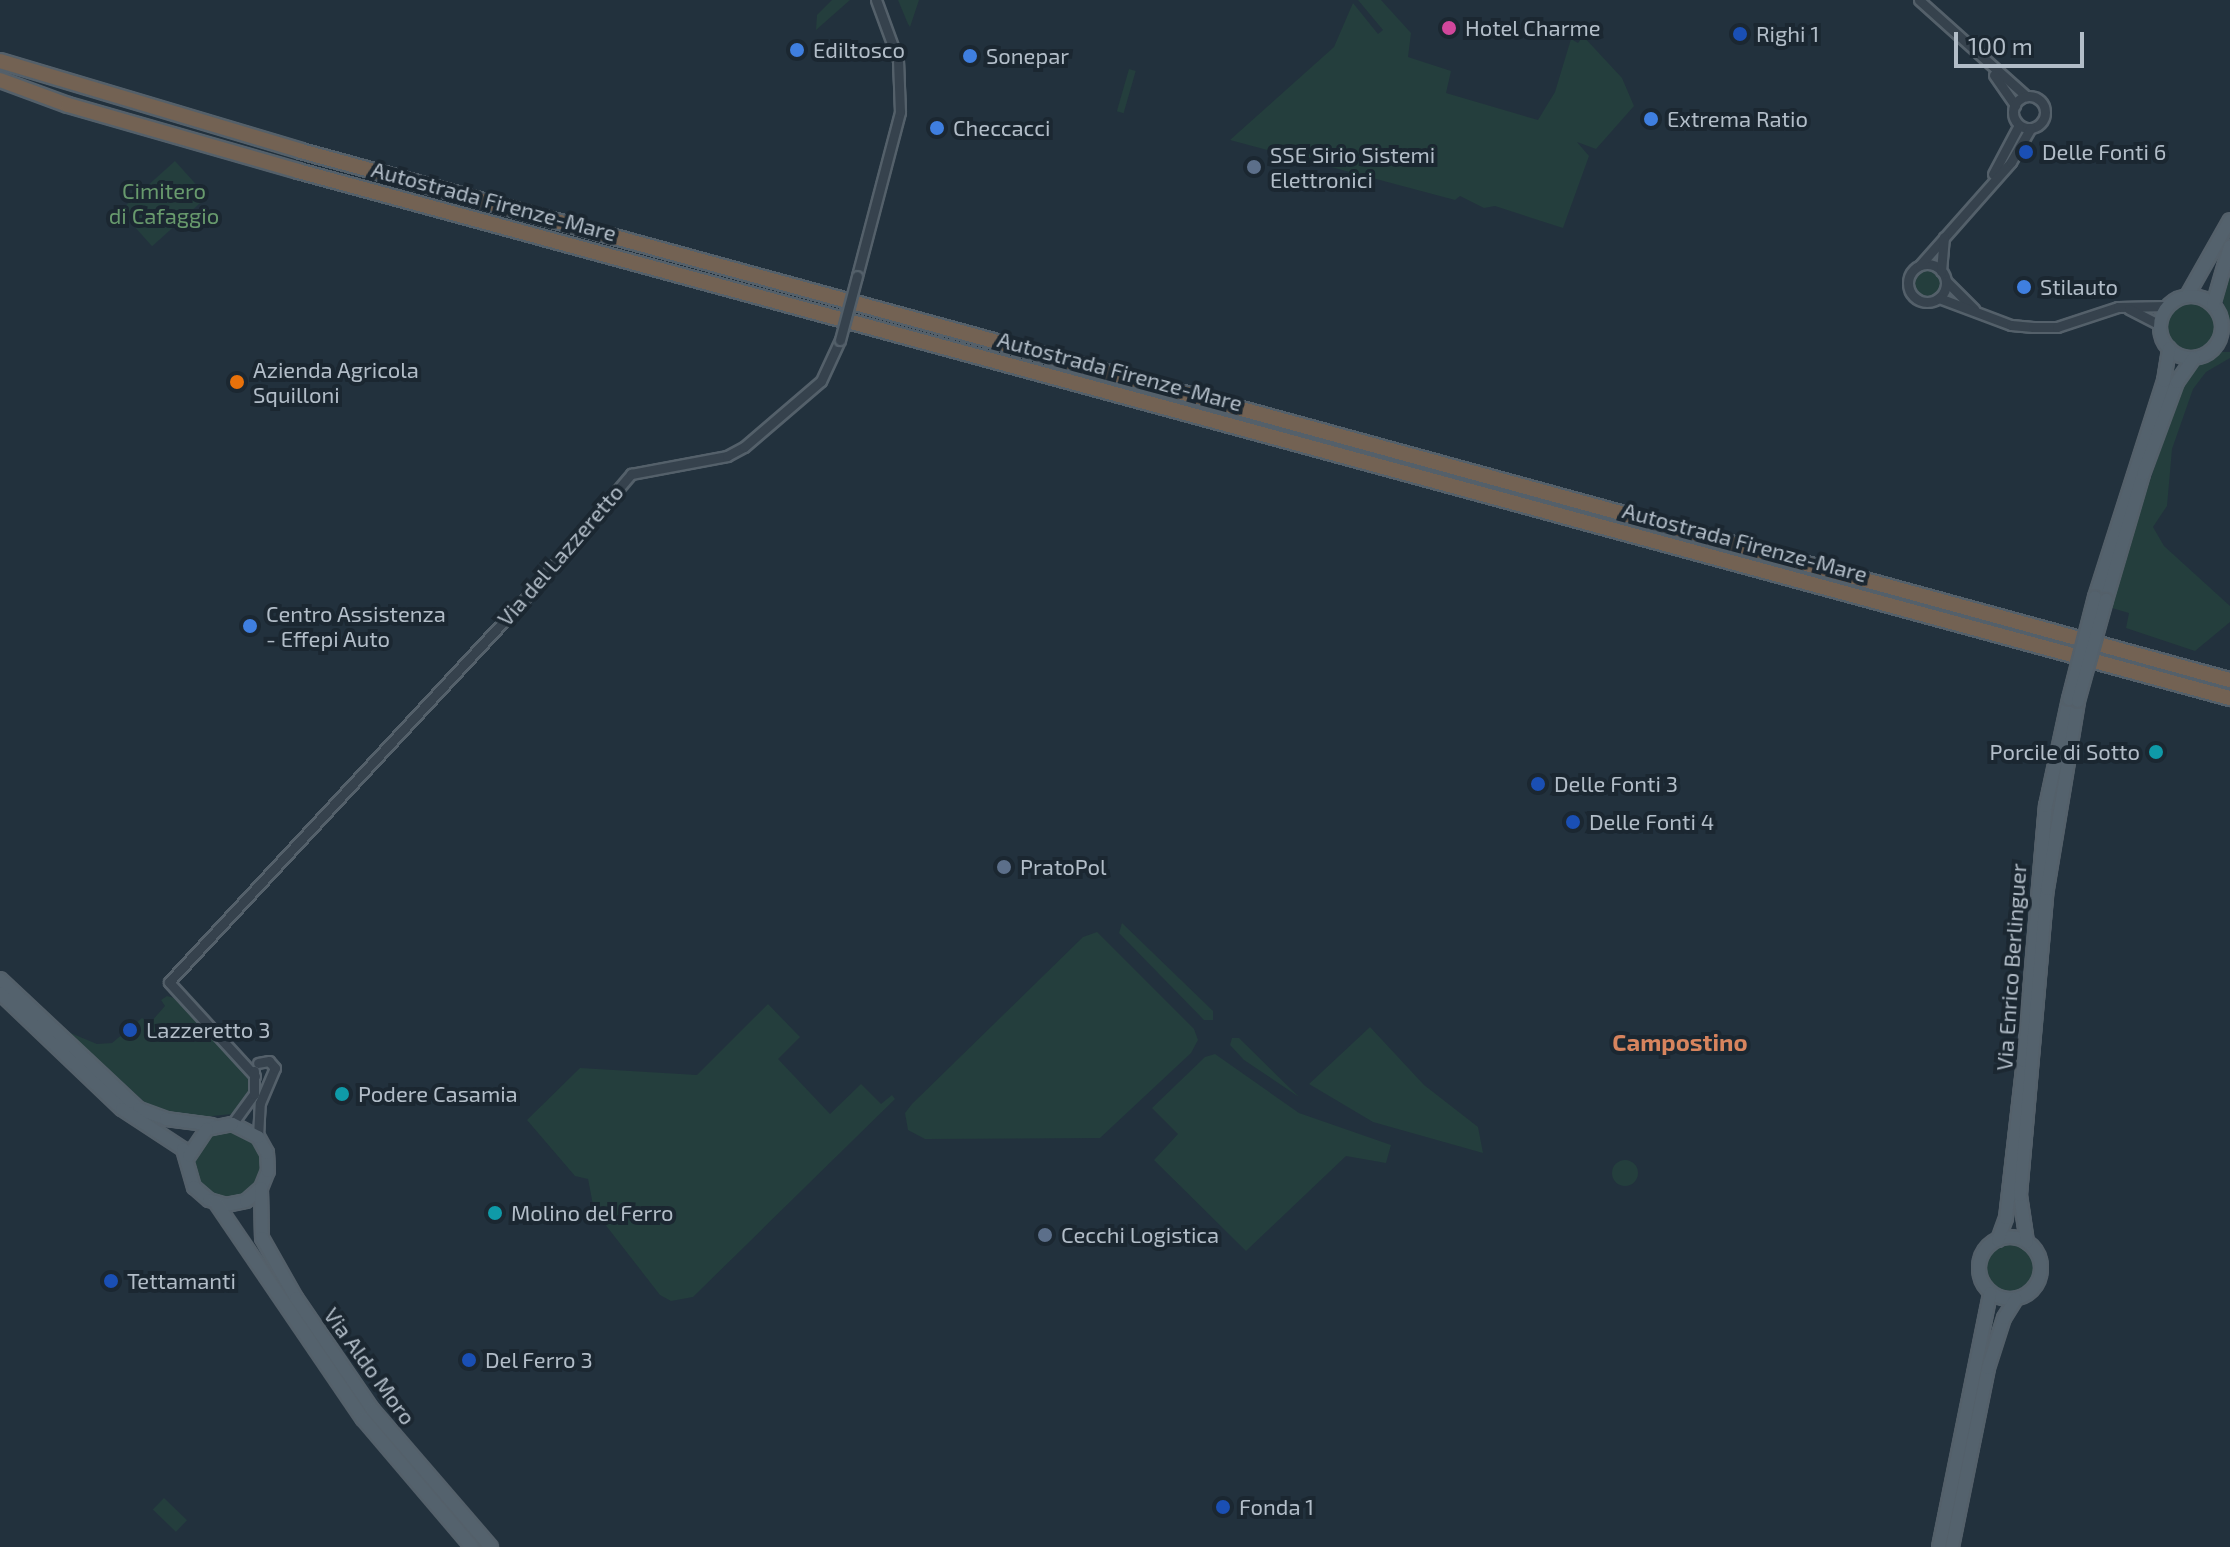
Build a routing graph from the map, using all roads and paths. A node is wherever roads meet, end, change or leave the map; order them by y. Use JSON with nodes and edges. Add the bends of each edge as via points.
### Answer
{"nodes":[{"id":1,"x":876,"y":0,"type":"edge"},
{"id":2,"x":1919,"y":0,"type":"edge"},
{"id":3,"x":0,"y":61,"type":"edge"},
{"id":4,"x":1985,"y":62,"type":"junction"},
{"id":5,"x":0,"y":80,"type":"edge"},
{"id":6,"x":2026,"y":96,"type":"junction"},
{"id":7,"x":2015,"y":105,"type":"junction"},
{"id":8,"x":2019,"y":125,"type":"junction"},
{"id":9,"x":2031,"y":128,"type":"junction"},
{"id":10,"x":1981,"y":193,"type":"junction"},
{"id":11,"x":2230,"y":220,"type":"edge"},
{"id":12,"x":1945,"y":234,"type":"junction"},
{"id":13,"x":2230,"y":246,"type":"edge"},
{"id":14,"x":1920,"y":265,"type":"junction"},
{"id":15,"x":1941,"y":271,"type":"junction"},
{"id":16,"x":1946,"y":281,"type":"junction"},
{"id":17,"x":2187,"y":296,"type":"junction"},
{"id":18,"x":1939,"y":298,"type":"junction"},
{"id":19,"x":2213,"y":305,"type":"junction"},
{"id":20,"x":2168,"y":306,"type":"junction"},
{"id":21,"x":2122,"y":307,"type":"junction"},
{"id":22,"x":1976,"y":311,"type":"junction"},
{"id":23,"x":2160,"y":325,"type":"junction"},
{"id":24,"x":2169,"y":348,"type":"junction"},
{"id":25,"x":2194,"y":358,"type":"junction"},
{"id":26,"x":2101,"y":598,"type":"junction"},
{"id":27,"x":2230,"y":680,"type":"edge"},
{"id":28,"x":2230,"y":698,"type":"edge"},
{"id":29,"x":2073,"y":700,"type":"junction"},
{"id":30,"x":0,"y":979,"type":"edge"},
{"id":31,"x":0,"y":993,"type":"edge"},
{"id":32,"x":238,"y":1052,"type":"junction"},
{"id":33,"x":258,"y":1063,"type":"junction"},
{"id":34,"x":255,"y":1076,"type":"junction"},
{"id":35,"x":232,"y":1124,"type":"junction"},
{"id":36,"x":215,"y":1125,"type":"junction"},
{"id":37,"x":258,"y":1137,"type":"junction"},
{"id":38,"x":189,"y":1156,"type":"junction"},
{"id":39,"x":261,"y":1188,"type":"junction"},
{"id":40,"x":216,"y":1203,"type":"junction"},
{"id":41,"x":1998,"y":1240,"type":"junction"},
{"id":42,"x":2027,"y":1242,"type":"junction"},
{"id":43,"x":1990,"y":1293,"type":"junction"},
{"id":44,"x":2016,"y":1299,"type":"junction"},
{"id":45,"x":472,"y":1547,"type":"edge"},
{"id":46,"x":491,"y":1547,"type":"edge"},
{"id":47,"x":1939,"y":1547,"type":"edge"},
{"id":48,"x":1952,"y":1547,"type":"edge"}],
"edges":[{"from":1,"to":32,"type":"street","name":"Via del Lazzeretto","bridge":true,"via":[[898,60],[900,112],[840,340],[821,381],[727,456],[631,474],[531,592],[169,982]]},
{"from":2,"to":4,"type":"street"},
{"from":3,"to":27,"type":"highway","name":"Autostrada Firenze-Mare","via":[[286,147]]},
{"from":4,"to":6,"type":"street"},
{"from":4,"to":7,"type":"street"},
{"from":5,"to":28,"type":"highway","name":"Autostrada Firenze-Mare","via":[[68,105],[298,171]]},
{"from":6,"to":7,"type":"street"},
{"from":6,"to":9,"type":"street","via":[[2045,107],[2043,121]]},
{"from":7,"to":8,"type":"street"},
{"from":8,"to":9,"type":"street"},
{"from":8,"to":10,"type":"street"},
{"from":9,"to":10,"type":"street","via":[[2011,162]]},
{"from":10,"to":12,"type":"street"},
{"from":11,"to":17,"type":"main road"},
{"from":12,"to":14,"type":"street"},
{"from":12,"to":15,"type":"street"},
{"from":13,"to":19,"type":"main road"},
{"from":14,"to":15,"type":"street"},
{"from":14,"to":18,"type":"street","via":[[1909,278],[1911,294],[1925,302]]},
{"from":15,"to":16,"type":"street"},
{"from":16,"to":18,"type":"street"},
{"from":16,"to":22,"type":"street"},
{"from":17,"to":19,"type":"main road"},
{"from":17,"to":20,"type":"main road"},
{"from":18,"to":22,"type":"street"},
{"from":19,"to":25,"type":"main road","via":[[2221,322],[2219,340]]},
{"from":20,"to":21,"type":"street"},
{"from":20,"to":23,"type":"main road"},
{"from":21,"to":22,"type":"street","via":[[2057,327],[2011,325]]},
{"from":21,"to":23,"type":"street"},
{"from":23,"to":24,"type":"main road"},
{"from":24,"to":25,"type":"main road"},
{"from":24,"to":26,"type":"main road"},
{"from":25,"to":26,"type":"main road","via":[[2177,382]]},
{"from":26,"to":29,"type":"main road","bridge":true},
{"from":29,"to":41,"type":"main road","name":"Via Enrico Berlinguer","via":[[2046,806],[2024,1061],[2006,1218]]},
{"from":29,"to":42,"type":"main road","name":"Via Enrico Berlinguer","via":[[2047,889],[2020,1195]]},
{"from":30,"to":36,"type":"main road","via":[[139,1109],[166,1119]]},
{"from":31,"to":38,"type":"main road","via":[[122,1109]]},
{"from":32,"to":33,"type":"street"},
{"from":32,"to":34,"type":"street"},
{"from":33,"to":34,"type":"street"},
{"from":33,"to":37,"type":"street","via":[[272,1063],[275,1072],[260,1103]]},
{"from":34,"to":35,"type":"street","via":[[250,1101]]},
{"from":35,"to":36,"type":"main road"},
{"from":35,"to":37,"type":"main road"},
{"from":36,"to":38,"type":"main road","via":[[199,1135]]},
{"from":37,"to":39,"type":"main road","name":"Via Aldo Moro","via":[[269,1162]]},
{"from":38,"to":40,"type":"main road","name":"Via Aldo Moro","via":[[194,1187]]},
{"from":39,"to":40,"type":"main road","via":[[236,1204]]},
{"from":39,"to":46,"type":"main road","name":"Via Aldo Moro","via":[[262,1238],[296,1298],[372,1409]]},
{"from":40,"to":45,"type":"main road","name":"Via Aldo Moro","via":[[363,1419]]},
{"from":41,"to":42,"type":"main road"},
{"from":41,"to":43,"type":"main road","name":"Via Enrico Berlinguer","via":[[1980,1262],[1980,1276]]},
{"from":42,"to":44,"type":"main road","name":"Via Enrico Berlinguer","via":[[2038,1254],[2042,1273],[2033,1290]]},
{"from":43,"to":44,"type":"main road"},
{"from":43,"to":47,"type":"main road","name":"Via Enrico Berlinguer"},
{"from":44,"to":48,"type":"main road","name":"Via Enrico Berlinguer","via":[[1988,1368]]}]}
